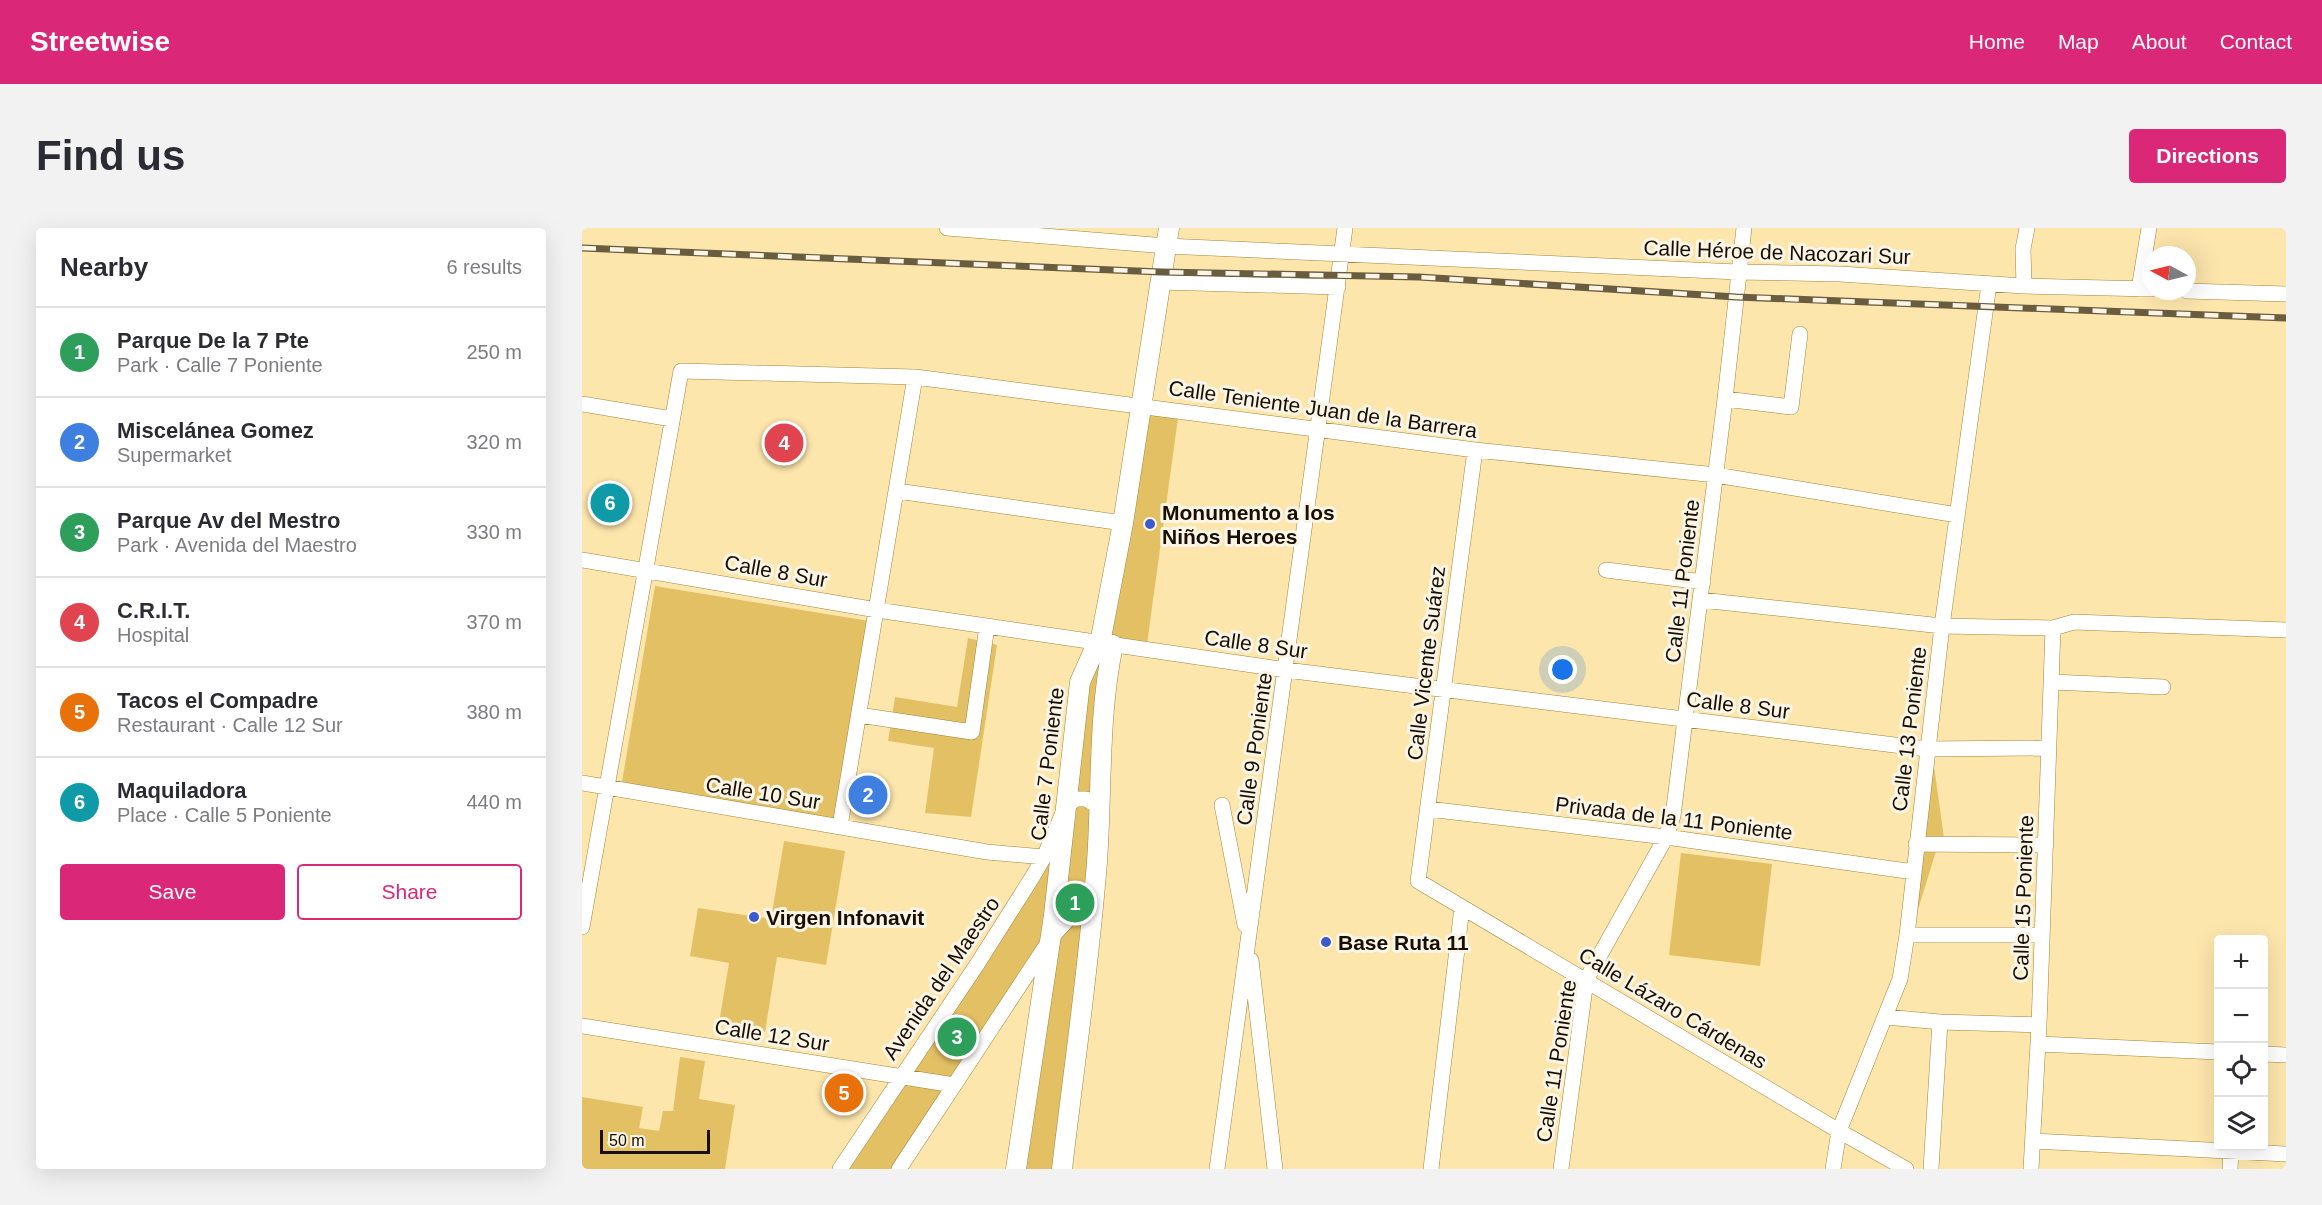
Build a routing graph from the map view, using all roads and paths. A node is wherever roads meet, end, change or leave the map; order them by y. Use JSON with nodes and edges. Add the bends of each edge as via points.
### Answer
{"nodes":[{"id":1,"x":947,"y":228,"type":"edge"},
{"id":2,"x":1345,"y":228,"type":"edge"},
{"id":3,"x":1744,"y":228,"type":"edge"},
{"id":4,"x":2027,"y":228,"type":"edge"},
{"id":5,"x":2149,"y":228,"type":"edge"},
{"id":6,"x":1168,"y":237,"type":"edge"},
{"id":7,"x":2148,"y":246,"type":"edge"},
{"id":8,"x":1342,"y":254,"type":"junction"},
{"id":9,"x":1738,"y":272,"type":"junction"},
{"id":10,"x":1160,"y":282,"type":"junction"},
{"id":11,"x":1989,"y":284,"type":"junction"},
{"id":12,"x":2024,"y":286,"type":"junction"},
{"id":13,"x":1338,"y":287,"type":"junction"},
{"id":14,"x":2142,"y":289,"type":"edge"},
{"id":15,"x":2196,"y":291,"type":"edge"},
{"id":16,"x":2286,"y":294,"type":"edge"},
{"id":17,"x":1800,"y":334,"type":"dead end"},
{"id":18,"x":915,"y":377,"type":"junction"},
{"id":19,"x":1725,"y":399,"type":"junction"},
{"id":20,"x":582,"y":404,"type":"edge"},
{"id":21,"x":1140,"y":406,"type":"junction"},
{"id":22,"x":672,"y":419,"type":"junction"},
{"id":23,"x":1318,"y":429,"type":"junction"},
{"id":24,"x":1475,"y":450,"type":"junction"},
{"id":25,"x":1716,"y":476,"type":"junction"},
{"id":26,"x":897,"y":491,"type":"junction"},
{"id":27,"x":1957,"y":515,"type":"junction"},
{"id":28,"x":1123,"y":523,"type":"junction"},
{"id":29,"x":582,"y":560,"type":"edge"},
{"id":30,"x":1606,"y":570,"type":"dead end"},
{"id":31,"x":646,"y":571,"type":"junction"},
{"id":32,"x":1703,"y":582,"type":"junction"},
{"id":33,"x":1701,"y":600,"type":"junction"},
{"id":34,"x":877,"y":610,"type":"junction"},
{"id":35,"x":987,"y":626,"type":"junction"},
{"id":36,"x":1942,"y":626,"type":"junction"},
{"id":37,"x":2053,"y":628,"type":"junction"},
{"id":38,"x":2286,"y":630,"type":"edge"},
{"id":39,"x":1106,"y":644,"type":"junction"},
{"id":40,"x":1286,"y":670,"type":"junction"},
{"id":41,"x":2052,"y":682,"type":"junction"},
{"id":42,"x":2163,"y":687,"type":"dead end"},
{"id":43,"x":1443,"y":689,"type":"junction"},
{"id":44,"x":859,"y":715,"type":"junction"},
{"id":45,"x":1685,"y":720,"type":"junction"},
{"id":46,"x":2049,"y":748,"type":"junction"},
{"id":47,"x":1927,"y":749,"type":"junction"},
{"id":48,"x":582,"y":783,"type":"edge"},
{"id":49,"x":606,"y":787,"type":"junction"},
{"id":50,"x":1222,"y":805,"type":"dead end"},
{"id":51,"x":1066,"y":806,"type":"junction"},
{"id":52,"x":1101,"y":808,"type":"junction"},
{"id":53,"x":1428,"y":808,"type":"junction"},
{"id":54,"x":840,"y":826,"type":"junction"},
{"id":55,"x":1666,"y":837,"type":"junction"},
{"id":56,"x":1916,"y":844,"type":"junction"},
{"id":57,"x":2046,"y":845,"type":"junction"},
{"id":58,"x":1044,"y":857,"type":"junction"},
{"id":59,"x":1914,"y":872,"type":"junction"},
{"id":60,"x":1418,"y":881,"type":"joint"},
{"id":61,"x":1095,"y":890,"type":"junction"},
{"id":62,"x":1462,"y":907,"type":"junction"},
{"id":63,"x":582,"y":927,"type":"edge"},
{"id":64,"x":1907,"y":935,"type":"junction"},
{"id":65,"x":2042,"y":935,"type":"junction"},
{"id":66,"x":1051,"y":938,"type":"junction"},
{"id":67,"x":1248,"y":938,"type":"junction"},
{"id":68,"x":1586,"y":980,"type":"junction"},
{"id":69,"x":1886,"y":1017,"type":"junction"},
{"id":70,"x":1940,"y":1022,"type":"junction"},
{"id":71,"x":2039,"y":1025,"type":"junction"},
{"id":72,"x":582,"y":1026,"type":"edge"},
{"id":73,"x":2039,"y":1044,"type":"junction"},
{"id":74,"x":2214,"y":1052,"type":"edge"},
{"id":75,"x":2268,"y":1054,"type":"edge"},
{"id":76,"x":2286,"y":1055,"type":"edge"},
{"id":77,"x":901,"y":1076,"type":"junction"},
{"id":78,"x":954,"y":1085,"type":"junction"},
{"id":79,"x":1839,"y":1131,"type":"junction"},
{"id":80,"x":2033,"y":1141,"type":"junction"},
{"id":81,"x":2232,"y":1152,"type":"junction"},
{"id":82,"x":2286,"y":1154,"type":"edge"},
{"id":83,"x":840,"y":1169,"type":"edge"},
{"id":84,"x":899,"y":1169,"type":"edge"},
{"id":85,"x":1016,"y":1169,"type":"edge"},
{"id":86,"x":1062,"y":1169,"type":"edge"},
{"id":87,"x":1217,"y":1169,"type":"edge"},
{"id":88,"x":1275,"y":1169,"type":"edge"},
{"id":89,"x":1431,"y":1169,"type":"edge"},
{"id":90,"x":1561,"y":1169,"type":"edge"},
{"id":91,"x":1833,"y":1169,"type":"edge"},
{"id":92,"x":1906,"y":1169,"type":"edge"},
{"id":93,"x":1931,"y":1169,"type":"edge"},
{"id":94,"x":2031,"y":1169,"type":"edge"},
{"id":95,"x":2230,"y":1169,"type":"edge"}],
"edges":[{"from":1,"to":6,"type":"street","name":"Calle Héroe de Nacozari Sur"},
{"from":2,"to":8,"type":"street","name":"Calle 9 Poniente"},
{"from":3,"to":9,"type":"street","name":"Calle 11 Poniente"},
{"from":4,"to":12,"type":"street"},
{"from":5,"to":7,"type":"street"},
{"from":6,"to":8,"type":"street","name":"Calle Héroe de Nacozari Sur"},
{"from":6,"to":10,"type":"main road","name":"Calle 7 Poniente"},
{"from":8,"to":9,"type":"street","name":"Calle Héroe de Nacozari Sur"},
{"from":8,"to":13,"type":"street","name":"Calle 9 Poniente"},
{"from":9,"to":11,"type":"street","name":"Calle Héroe de Nacozari Sur","via":[[1840,273]]},
{"from":9,"to":19,"type":"street","name":"Calle 11 Poniente"},
{"from":10,"to":13,"type":"street"},
{"from":10,"to":21,"type":"main road","name":"Calle 7 Poniente"},
{"from":11,"to":12,"type":"street","name":"Calle Héroe de Nacozari Sur"},
{"from":11,"to":27,"type":"street","name":"Calle 13 Poniente"},
{"from":12,"to":14,"type":"street","name":"Calle Héroe de Nacozari Sur"},
{"from":13,"to":23,"type":"street","name":"Calle 9 Poniente"},
{"from":15,"to":16,"type":"street"},
{"from":17,"to":19,"type":"street","via":[[1791,407]]},
{"from":18,"to":21,"type":"street","name":"Calle Teniente Juan de la Barrera"},
{"from":18,"to":22,"type":"street","name":"Calle Teniente Juan de la Barrera","via":[[681,371]]},
{"from":18,"to":26,"type":"street"},
{"from":19,"to":25,"type":"street","name":"Calle 11 Poniente"},
{"from":20,"to":22,"type":"street"},
{"from":21,"to":23,"type":"street","name":"Calle Teniente Juan de la Barrera"},
{"from":21,"to":28,"type":"main road","name":"Calle 7 Poniente"},
{"from":22,"to":31,"type":"street"},
{"from":23,"to":24,"type":"street","name":"Calle Teniente Juan de la Barrera"},
{"from":23,"to":40,"type":"street","name":"Calle 9 Poniente"},
{"from":24,"to":25,"type":"street","name":"Calle Teniente Juan de la Barrera"},
{"from":24,"to":43,"type":"street","name":"Calle Vicente Suárez"},
{"from":25,"to":27,"type":"street","name":"Calle Teniente Juan de la Barrera"},
{"from":25,"to":32,"type":"street","name":"Calle 11 Poniente"},
{"from":26,"to":28,"type":"street"},
{"from":26,"to":34,"type":"street"},
{"from":27,"to":36,"type":"street","name":"Calle 13 Poniente"},
{"from":28,"to":39,"type":"main road","name":"Calle 7 Poniente"},
{"from":29,"to":31,"type":"street","name":"Calle 8 Sur"},
{"from":30,"to":32,"type":"street"},
{"from":31,"to":34,"type":"street","name":"Calle 8 Sur"},
{"from":31,"to":49,"type":"street"},
{"from":32,"to":33,"type":"street","name":"Calle 11 Poniente"},
{"from":33,"to":36,"type":"street"},
{"from":33,"to":45,"type":"street","name":"Calle 11 Poniente"},
{"from":34,"to":35,"type":"street","name":"Calle 8 Sur"},
{"from":34,"to":44,"type":"street"},
{"from":35,"to":39,"type":"street","name":"Calle 8 Sur"},
{"from":35,"to":44,"type":"street","via":[[972,732]]},
{"from":36,"to":37,"type":"street"},
{"from":36,"to":47,"type":"street","name":"Calle 13 Poniente"},
{"from":37,"to":38,"type":"street","via":[[2074,622]]},
{"from":37,"to":41,"type":"street","name":"Calle 15 Poniente"},
{"from":39,"to":40,"type":"street","name":"Calle 8 Sur"},
{"from":39,"to":51,"type":"main road","name":"Calle 7 Poniente","via":[[1092,654],[1080,682]]},
{"from":39,"to":52,"type":"main road","name":"Calle 7 Poniente"},
{"from":40,"to":43,"type":"street","name":"Calle 8 Sur"},
{"from":40,"to":67,"type":"street","name":"Calle 9 Poniente"},
{"from":41,"to":42,"type":"street"},
{"from":41,"to":46,"type":"street","name":"Calle 15 Poniente"},
{"from":43,"to":45,"type":"street","name":"Calle 8 Sur"},
{"from":43,"to":53,"type":"street","name":"Calle Vicente Suárez"},
{"from":44,"to":54,"type":"street"},
{"from":45,"to":47,"type":"street","name":"Calle 8 Sur"},
{"from":45,"to":55,"type":"street","name":"Calle 11 Poniente","via":[[1673,816]]},
{"from":46,"to":47,"type":"street","name":"Calle 8 Sur"},
{"from":46,"to":57,"type":"street","name":"Calle 15 Poniente"},
{"from":47,"to":56,"type":"street","name":"Calle 13 Poniente"},
{"from":48,"to":49,"type":"street","name":"Calle 10 Sur"},
{"from":49,"to":54,"type":"street","name":"Calle 10 Sur"},
{"from":49,"to":63,"type":"street"},
{"from":50,"to":67,"type":"street"},
{"from":51,"to":52,"type":"street","via":[[1076,799],[1086,799]]},
{"from":51,"to":58,"type":"street","name":"Avenida del Maestro"},
{"from":51,"to":66,"type":"main road","name":"Calle 7 Poniente"},
{"from":52,"to":61,"type":"main road","name":"Calle 7 Poniente"},
{"from":53,"to":55,"type":"street","name":"Privada de la 11 Poniente"},
{"from":53,"to":60,"type":"street","name":"Calle Vicente Suárez"},
{"from":54,"to":58,"type":"street","name":"Calle 10 Sur","via":[[987,852]]},
{"from":55,"to":59,"type":"street","name":"Privada de la 11 Poniente"},
{"from":55,"to":68,"type":"street","name":"Calle 11 Poniente"},
{"from":56,"to":57,"type":"street"},
{"from":56,"to":59,"type":"street","name":"Calle 13 Poniente"},
{"from":57,"to":65,"type":"street","name":"Calle 15 Poniente"},
{"from":58,"to":77,"type":"street","name":"Avenida del Maestro"},
{"from":59,"to":64,"type":"street","name":"Calle 13 Poniente"},
{"from":60,"to":62,"type":"street","name":"Calle Lázaro Cárdenas"},
{"from":61,"to":66,"type":"street"},
{"from":61,"to":86,"type":"main road","name":"Calle 7 Poniente"},
{"from":62,"to":68,"type":"street","name":"Calle Lázaro Cárdenas"},
{"from":62,"to":89,"type":"street"},
{"from":64,"to":65,"type":"street"},
{"from":64,"to":69,"type":"street","name":"Calle 13 Poniente","via":[[1900,979]]},
{"from":65,"to":71,"type":"street","name":"Calle 15 Poniente"},
{"from":66,"to":78,"type":"street"},
{"from":66,"to":85,"type":"main road","name":"Calle 7 Poniente"},
{"from":67,"to":87,"type":"street","name":"Calle 9 Poniente"},
{"from":67,"to":88,"type":"street"},
{"from":68,"to":79,"type":"street","name":"Calle Lázaro Cárdenas"},
{"from":68,"to":90,"type":"street","name":"Calle 11 Poniente"},
{"from":69,"to":70,"type":"street"},
{"from":69,"to":79,"type":"street","name":"Calle 13 Poniente"},
{"from":70,"to":71,"type":"street"},
{"from":70,"to":93,"type":"street"},
{"from":71,"to":73,"type":"street","name":"Calle 15 Poniente"},
{"from":72,"to":77,"type":"street","name":"Calle 12 Sur"},
{"from":73,"to":74,"type":"street"},
{"from":73,"to":80,"type":"street","name":"Calle 15 Poniente"},
{"from":75,"to":76,"type":"street"},
{"from":77,"to":78,"type":"street","name":"Calle 12 Sur"},
{"from":77,"to":83,"type":"street","name":"Avenida del Maestro"},
{"from":78,"to":84,"type":"street"},
{"from":79,"to":91,"type":"street","name":"Calle 13 Poniente"},
{"from":79,"to":92,"type":"street","name":"Calle Lázaro Cárdenas"},
{"from":80,"to":81,"type":"street"},
{"from":80,"to":94,"type":"street","name":"Calle 15 Poniente"},
{"from":81,"to":82,"type":"street"},
{"from":81,"to":95,"type":"street"}]}
